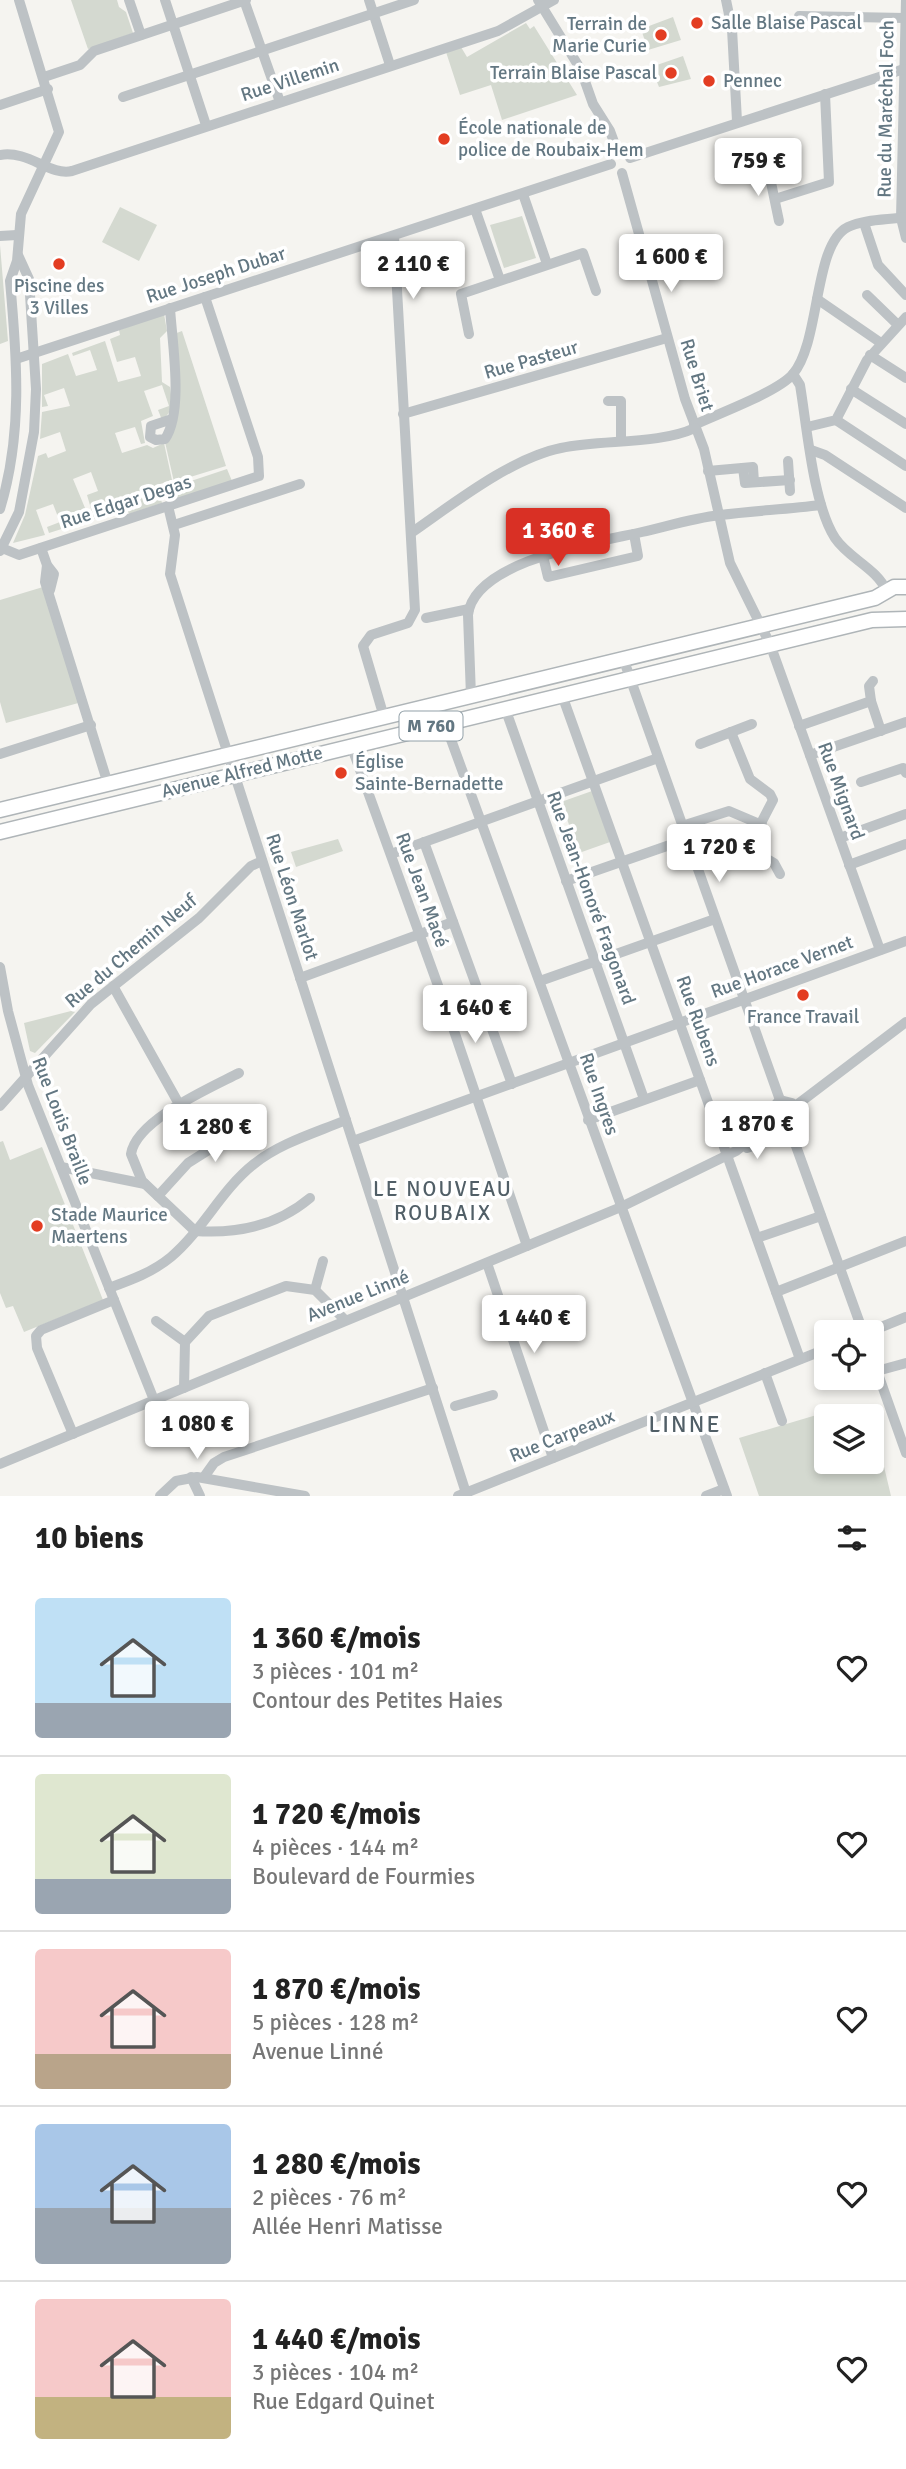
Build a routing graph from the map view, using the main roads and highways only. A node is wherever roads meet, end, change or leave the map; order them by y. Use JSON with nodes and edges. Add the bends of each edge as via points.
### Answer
{"nodes":[{"id":1,"x":899,"y":587,"type":"edge"},
{"id":2,"x":901,"y":620,"type":"edge"},
{"id":3,"x":0,"y":810,"type":"edge"},
{"id":4,"x":0,"y":832,"type":"edge"}],
"edges":[{"from":1,"to":2,"type":"main road","via":[[883,607]]},
{"from":1,"to":3,"type":"main road","name":"Avenue Alfred Motte","number":"M 760"},
{"from":2,"to":4,"type":"main road","name":"Avenue Alfred Motte","number":"M 760","via":[[877,619],[770,644]]}]}
